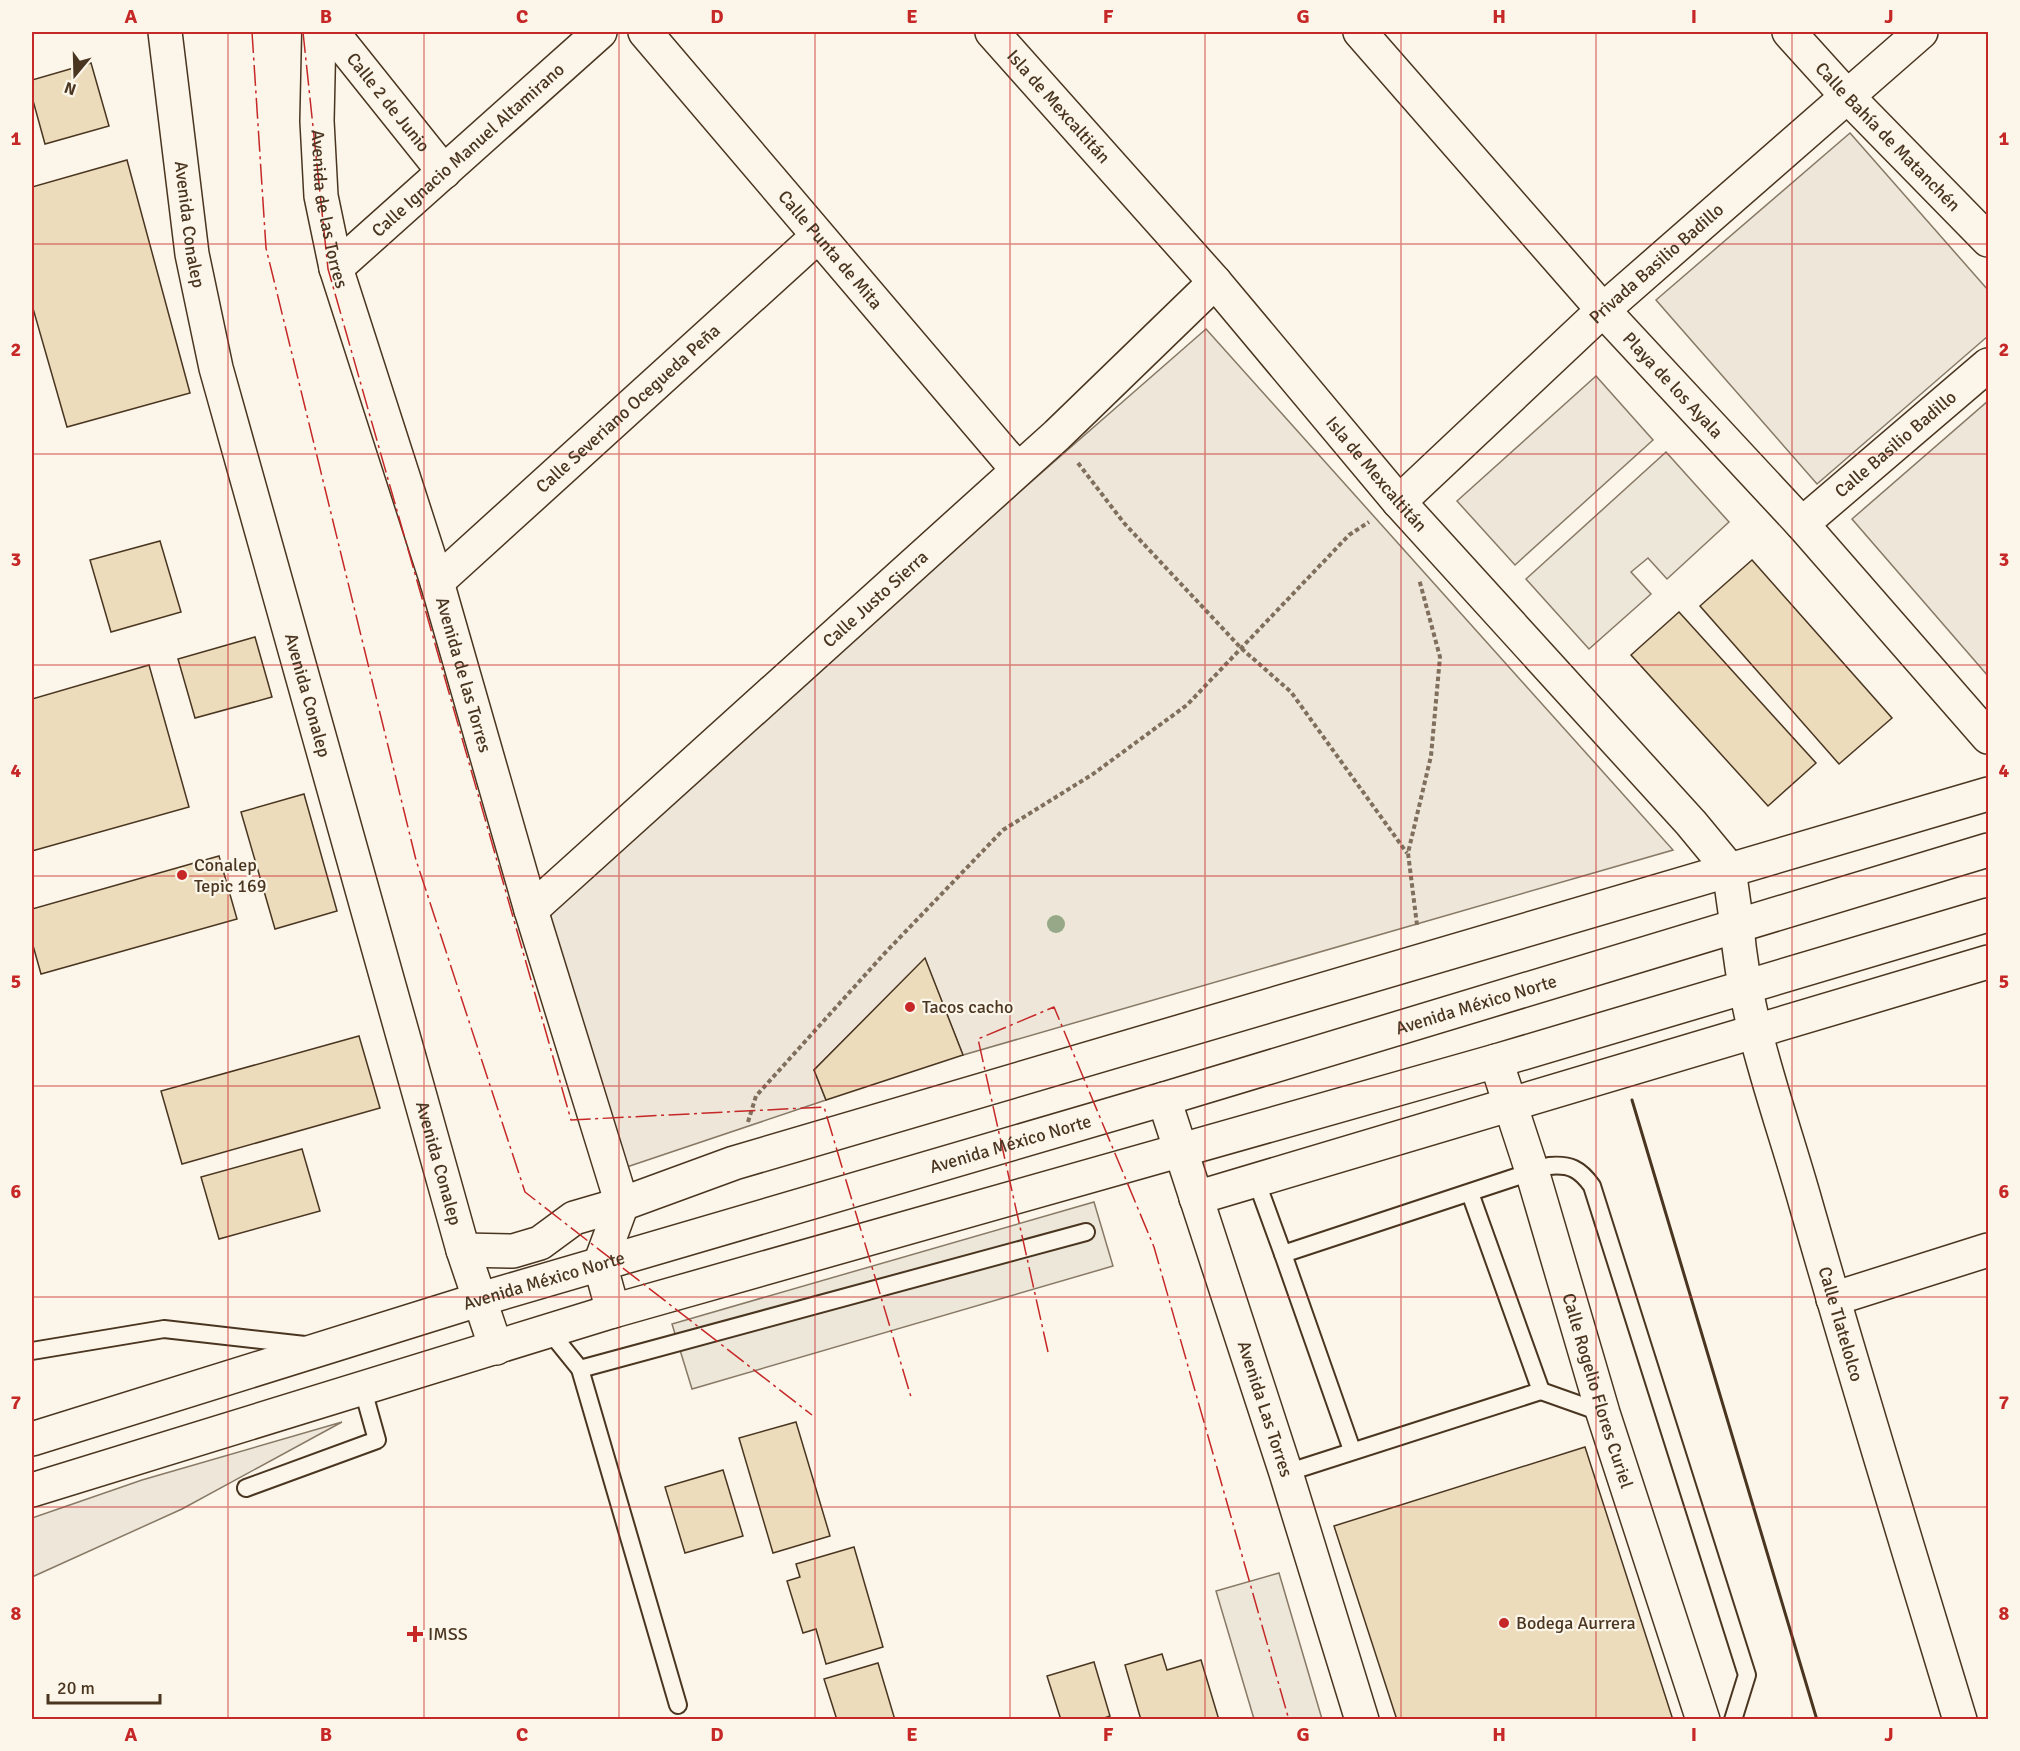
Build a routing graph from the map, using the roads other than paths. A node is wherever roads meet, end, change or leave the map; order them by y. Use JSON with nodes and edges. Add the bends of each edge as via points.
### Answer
{"nodes":[{"id":1,"x":165,"y":32,"type":"edge"},
{"id":2,"x":319,"y":32,"type":"edge"},
{"id":3,"x":332,"y":32,"type":"edge"},
{"id":4,"x":600,"y":32,"type":"edge"},
{"id":5,"x":645,"y":32,"type":"edge"},
{"id":6,"x":992,"y":32,"type":"edge"},
{"id":7,"x":1360,"y":32,"type":"edge"},
{"id":8,"x":1789,"y":32,"type":"edge"},
{"id":9,"x":1921,"y":32,"type":"edge"},
{"id":10,"x":1846,"y":95,"type":"junction"},
{"id":11,"x":444,"y":172,"type":"junction"},
{"id":12,"x":819,"y":236,"type":"junction"},
{"id":13,"x":1989,"y":240,"type":"edge"},
{"id":14,"x":336,"y":268,"type":"junction"},
{"id":15,"x":1215,"y":282,"type":"junction"},
{"id":16,"x":1603,"y":310,"type":"junction"},
{"id":17,"x":1989,"y":365,"type":"edge"},
{"id":18,"x":1017,"y":469,"type":"junction"},
{"id":19,"x":1399,"y":502,"type":"junction"},
{"id":20,"x":1802,"y":524,"type":"junction"},
{"id":21,"x":437,"y":582,"type":"junction"},
{"id":22,"x":1989,"y":737,"type":"edge"},
{"id":23,"x":1989,"y":794,"type":"edge"},
{"id":24,"x":1989,"y":850,"type":"edge"},
{"id":25,"x":1729,"y":870,"type":"junction"},
{"id":26,"x":531,"y":910,"type":"junction"},
{"id":27,"x":1989,"y":915,"type":"edge"},
{"id":28,"x":1737,"y":926,"type":"junction"},
{"id":29,"x":1989,"y":962,"type":"edge"},
{"id":30,"x":1746,"y":988,"type":"junction"},
{"id":31,"x":1757,"y":1032,"type":"junction"},
{"id":32,"x":1496,"y":1061,"type":"junction"},
{"id":33,"x":1164,"y":1099,"type":"junction"},
{"id":34,"x":1512,"y":1106,"type":"junction"},
{"id":35,"x":1180,"y":1150,"type":"junction"},
{"id":36,"x":1532,"y":1171,"type":"junction"},
{"id":37,"x":1256,"y":1180,"type":"junction"},
{"id":38,"x":1470,"y":1193,"type":"junction"},
{"id":39,"x":1196,"y":1198,"type":"junction"},
{"id":40,"x":622,"y":1204,"type":"junction"},
{"id":41,"x":1086,"y":1232,"type":"dead end"},
{"id":42,"x":463,"y":1250,"type":"junction"},
{"id":43,"x":1989,"y":1250,"type":"edge"},
{"id":44,"x":1283,"y":1254,"type":"junction"},
{"id":45,"x":600,"y":1264,"type":"junction"},
{"id":46,"x":481,"y":1299,"type":"junction"},
{"id":47,"x":1833,"y":1299,"type":"junction"},
{"id":48,"x":612,"y":1311,"type":"junction"},
{"id":49,"x":550,"y":1332,"type":"junction"},
{"id":50,"x":324,"y":1347,"type":"junction"},
{"id":51,"x":496,"y":1348,"type":"junction"},
{"id":52,"x":32,"y":1351,"type":"edge"},
{"id":53,"x":580,"y":1369,"type":"junction"},
{"id":54,"x":363,"y":1390,"type":"junction"},
{"id":55,"x":1541,"y":1390,"type":"junction"},
{"id":56,"x":1603,"y":1413,"type":"junction"},
{"id":57,"x":32,"y":1439,"type":"edge"},
{"id":58,"x":1352,"y":1450,"type":"junction"},
{"id":59,"x":1286,"y":1473,"type":"junction"},
{"id":60,"x":246,"y":1488,"type":"dead end"},
{"id":61,"x":32,"y":1490,"type":"edge"},
{"id":62,"x":678,"y":1705,"type":"dead end"},
{"id":63,"x":1362,"y":1719,"type":"edge"},
{"id":64,"x":1702,"y":1719,"type":"edge"},
{"id":65,"x":1733,"y":1719,"type":"edge"},
{"id":66,"x":1960,"y":1719,"type":"edge"}],
"edges":[{"from":1,"to":42,"type":"street","name":"Avenida Conalep","via":[[192,254],[216,368]]},
{"from":2,"to":14,"type":"street","name":"Avenida de las Torres","via":[[317,121],[321,196]]},
{"from":3,"to":11,"type":"street","name":"Calle 2 de Junio"},
{"from":4,"to":11,"type":"street","name":"Calle Ignacio Manuel Altamirano"},
{"from":5,"to":12,"type":"street","name":"Calle Punta de Mita"},
{"from":6,"to":15,"type":"street","name":"Isla de Mexcaltitán"},
{"from":7,"to":16,"type":"street","name":"Playa de los Ayala"},
{"from":8,"to":10,"type":"street","name":"Calle Bahía de Matanchén"},
{"from":9,"to":10,"type":"street","name":"Privada Basilio Badillo"},
{"from":10,"to":13,"type":"street","name":"Calle Bahía de Matanchén"},
{"from":10,"to":16,"type":"street","name":"Privada Basilio Badillo"},
{"from":11,"to":14,"type":"street","name":"Calle Ignacio Manuel Altamirano"},
{"from":12,"to":18,"type":"street","name":"Calle Punta de Mita"},
{"from":12,"to":21,"type":"street","name":"Calle Severiano Ocegueda Peña"},
{"from":14,"to":21,"type":"street","name":"Avenida de las Torres"},
{"from":15,"to":18,"type":"street","name":"Calle Justo Sierra"},
{"from":15,"to":19,"type":"street","name":"Isla de Mexcaltitán"},
{"from":16,"to":19,"type":"street","name":"Privada Basilio Badillo"},
{"from":16,"to":20,"type":"street","name":"Playa de los Ayala"},
{"from":17,"to":20,"type":"street","name":"Calle Basilio Badillo"},
{"from":18,"to":26,"type":"street","name":"Calle Justo Sierra"},
{"from":19,"to":25,"type":"street","name":"Isla de Mexcaltitán","via":[[1684,814]]},
{"from":20,"to":22,"type":"street","name":"Playa de los Ayala"},
{"from":21,"to":26,"type":"street","name":"Avenida de las Torres"},
{"from":23,"to":25,"type":"street","name":"Avenida México Norte"},
{"from":24,"to":28,"type":"street","name":"Avenida México Norte"},
{"from":25,"to":28,"type":"street"},
{"from":25,"to":40,"type":"street","name":"Avenida México Norte","via":[[734,1163]]},
{"from":26,"to":40,"type":"street","name":"Avenida de las Torres"},
{"from":27,"to":30,"type":"street"},
{"from":28,"to":30,"type":"street","name":"Calle Tlatelolco"},
{"from":28,"to":33,"type":"street","name":"Avenida México Norte"},
{"from":29,"to":31,"type":"street"},
{"from":30,"to":31,"type":"street","name":"Calle Tlatelolco"},
{"from":30,"to":32,"type":"street"},
{"from":31,"to":34,"type":"street"},
{"from":31,"to":47,"type":"street","name":"Calle Tlatelolco"},
{"from":32,"to":34,"type":"street","name":"Calle Rogelio Flores Curiel"},
{"from":32,"to":35,"type":"street"},
{"from":33,"to":35,"type":"street","name":"Avenida Las Torres"},
{"from":33,"to":45,"type":"street","name":"Avenida México Norte"},
{"from":34,"to":36,"type":"street","name":"Calle Rogelio Flores Curiel"},
{"from":34,"to":37,"type":"street"},
{"from":35,"to":39,"type":"street","name":"Avenida Las Torres"},
{"from":35,"to":48,"type":"street"},
{"from":36,"to":38,"type":"lane"},
{"from":36,"to":56,"type":"street","name":"Calle Rogelio Flores Curiel"},
{"from":36,"to":65,"type":"lane","via":[[1563,1164],[1582,1171],[1593,1186],[1747,1675]]},
{"from":37,"to":39,"type":"street"},
{"from":37,"to":44,"type":"lane"},
{"from":38,"to":44,"type":"lane"},
{"from":38,"to":55,"type":"lane"},
{"from":39,"to":59,"type":"street","name":"Avenida Las Torres"},
{"from":40,"to":42,"type":"street","name":"Avenida México Norte","via":[[574,1218],[540,1243],[513,1251]]},
{"from":40,"to":45,"type":"street"},
{"from":41,"to":53,"type":"lane"},
{"from":42,"to":46,"type":"street","name":"Avenida Conalep"},
{"from":43,"to":47,"type":"street"},
{"from":44,"to":58,"type":"lane"},
{"from":45,"to":46,"type":"street","name":"Avenida México Norte"},
{"from":45,"to":48,"type":"street"},
{"from":46,"to":50,"type":"street","name":"Avenida México Norte"},
{"from":46,"to":51,"type":"street","name":"Avenida Conalep"},
{"from":47,"to":66,"type":"street","name":"Calle Tlatelolco"},
{"from":48,"to":49,"type":"street"},
{"from":49,"to":51,"type":"street"},
{"from":49,"to":53,"type":"lane"},
{"from":50,"to":52,"type":"lane","via":[[165,1329]]},
{"from":50,"to":57,"type":"street","name":"Avenida México Norte"},
{"from":51,"to":54,"type":"street"},
{"from":53,"to":62,"type":"lane"},
{"from":54,"to":60,"type":"lane","via":[[377,1440]]},
{"from":54,"to":61,"type":"street"},
{"from":55,"to":56,"type":"lane"},
{"from":55,"to":58,"type":"lane"},
{"from":56,"to":64,"type":"street","name":"Calle Rogelio Flores Curiel"},
{"from":58,"to":59,"type":"lane"},
{"from":59,"to":63,"type":"street","name":"Avenida Las Torres"}]}
